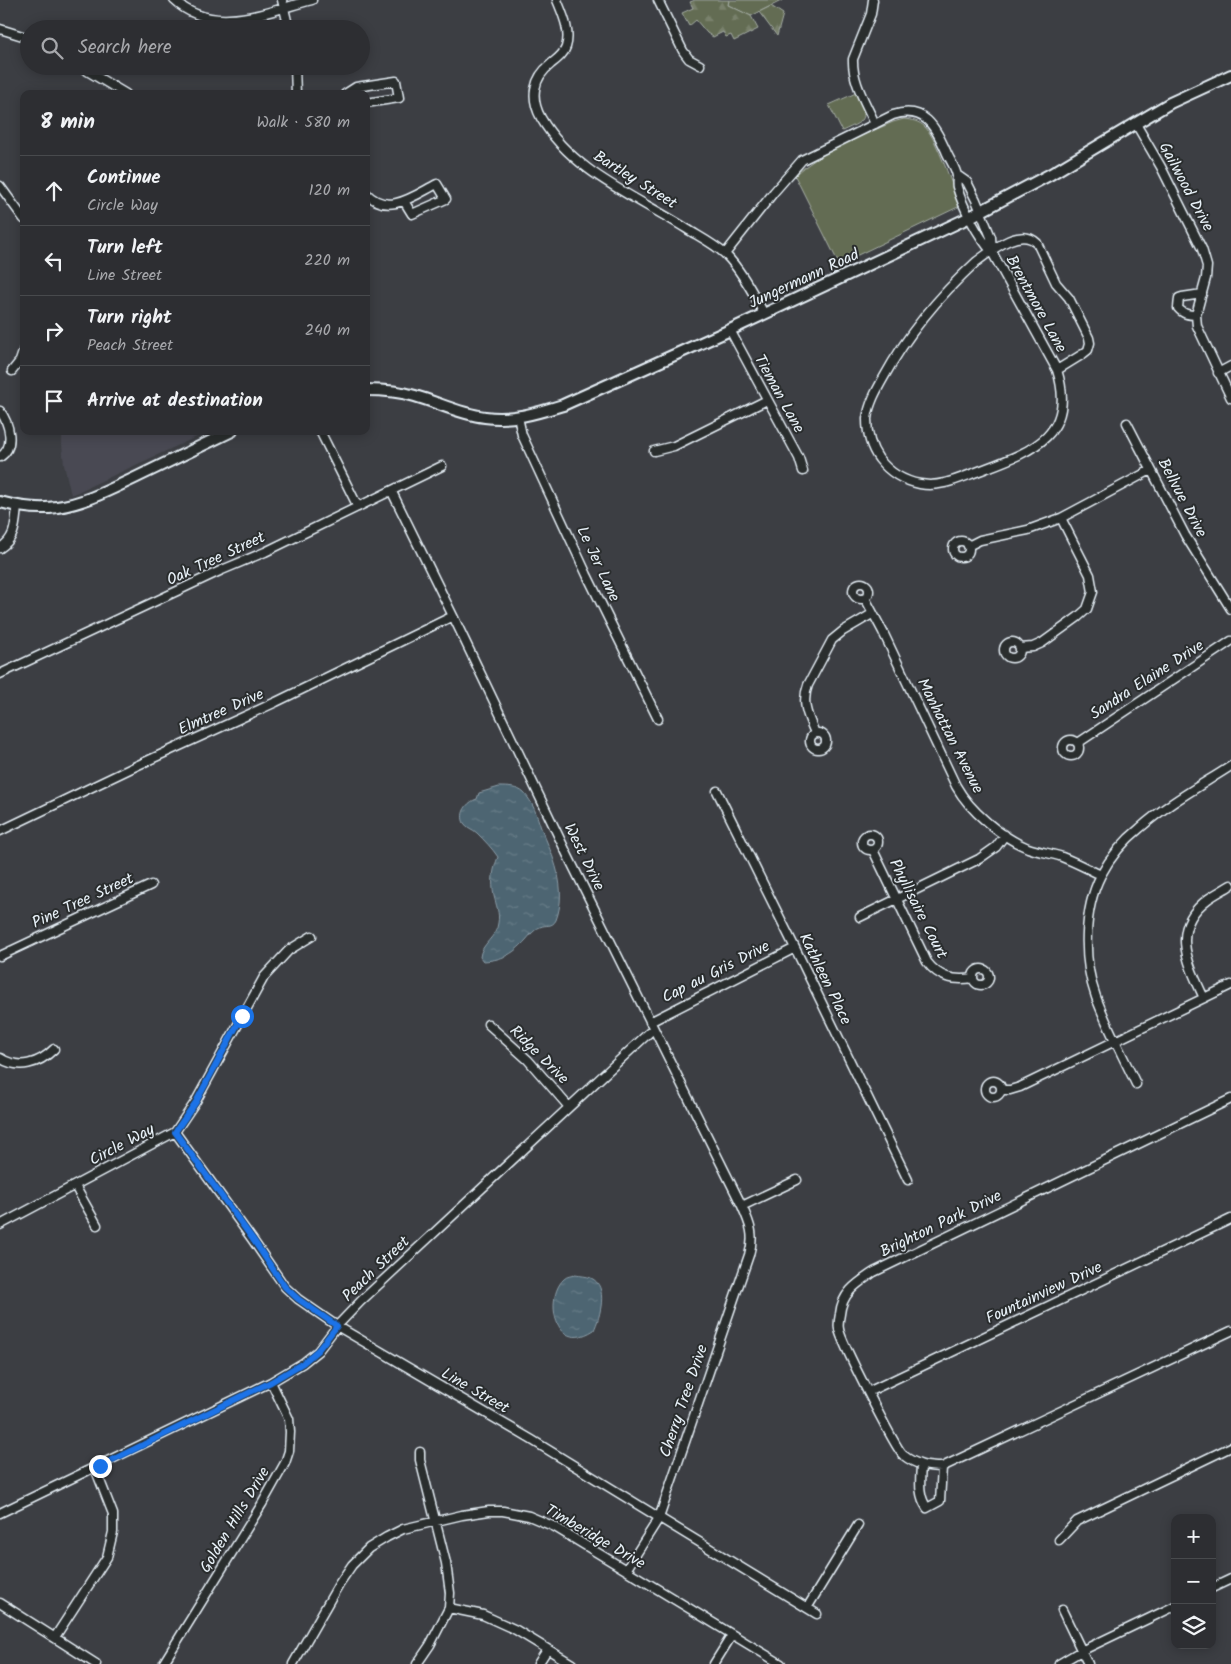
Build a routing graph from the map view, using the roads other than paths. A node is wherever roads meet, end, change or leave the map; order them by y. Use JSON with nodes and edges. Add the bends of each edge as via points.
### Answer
{"nodes":[{"id":1,"x":174,"y":0,"type":"edge"},
{"id":2,"x":312,"y":0,"type":"edge"},
{"id":3,"x":557,"y":0,"type":"edge"},
{"id":4,"x":658,"y":0,"type":"edge"},
{"id":5,"x":873,"y":0,"type":"edge"},
{"id":6,"x":283,"y":4,"type":"edge"},
{"id":7,"x":287,"y":20,"type":"edge"},
{"id":8,"x":0,"y":29,"type":"edge"},
{"id":9,"x":20,"y":35,"type":"edge"},
{"id":10,"x":700,"y":65,"type":"dead end"},
{"id":11,"x":1231,"y":74,"type":"edge"},
{"id":12,"x":94,"y":75,"type":"edge"},
{"id":13,"x":295,"y":75,"type":"edge"},
{"id":14,"x":119,"y":90,"type":"edge"},
{"id":15,"x":296,"y":90,"type":"edge"},
{"id":16,"x":357,"y":90,"type":"edge"},
{"id":17,"x":370,"y":102,"type":"edge"},
{"id":18,"x":875,"y":124,"type":"junction"},
{"id":19,"x":1136,"y":124,"type":"junction"},
{"id":20,"x":957,"y":175,"type":"junction"},
{"id":21,"x":0,"y":186,"type":"edge"},
{"id":22,"x":370,"y":196,"type":"edge"},
{"id":23,"x":404,"y":201,"type":"junction"},
{"id":24,"x":980,"y":212,"type":"junction"},
{"id":25,"x":20,"y":214,"type":"edge"},
{"id":26,"x":970,"y":217,"type":"junction"},
{"id":27,"x":992,"y":252,"type":"junction"},
{"id":28,"x":725,"y":254,"type":"junction"},
{"id":29,"x":1202,"y":294,"type":"junction"},
{"id":30,"x":764,"y":314,"type":"junction"},
{"id":31,"x":1196,"y":315,"type":"junction"},
{"id":32,"x":730,"y":330,"type":"junction"},
{"id":33,"x":20,"y":362,"type":"edge"},
{"id":34,"x":1231,"y":366,"type":"edge"},
{"id":35,"x":1057,"y":370,"type":"junction"},
{"id":36,"x":12,"y":371,"type":"dead end"},
{"id":37,"x":1218,"y":373,"type":"junction"},
{"id":38,"x":370,"y":390,"type":"edge"},
{"id":39,"x":1231,"y":398,"type":"edge"},
{"id":40,"x":768,"y":400,"type":"junction"},
{"id":41,"x":0,"y":411,"type":"edge"},
{"id":42,"x":518,"y":417,"type":"junction"},
{"id":43,"x":1127,"y":423,"type":"dead end"},
{"id":44,"x":223,"y":435,"type":"edge"},
{"id":45,"x":322,"y":435,"type":"edge"},
{"id":46,"x":654,"y":451,"type":"dead end"},
{"id":47,"x":0,"y":457,"type":"edge"},
{"id":48,"x":442,"y":466,"type":"dead end"},
{"id":49,"x":1151,"y":470,"type":"junction"},
{"id":50,"x":803,"y":471,"type":"dead end"},
{"id":51,"x":392,"y":492,"type":"junction"},
{"id":52,"x":0,"y":502,"type":"edge"},
{"id":53,"x":17,"y":507,"type":"junction"},
{"id":54,"x":358,"y":507,"type":"junction"},
{"id":55,"x":1061,"y":518,"type":"junction"},
{"id":56,"x":968,"y":546,"type":"dead end"},
{"id":57,"x":0,"y":548,"type":"edge"},
{"id":58,"x":865,"y":598,"type":"dead end"},
{"id":59,"x":1231,"y":609,"type":"edge"},
{"id":60,"x":872,"y":614,"type":"junction"},
{"id":61,"x":453,"y":616,"type":"junction"},
{"id":62,"x":1231,"y":641,"type":"edge"},
{"id":63,"x":1020,"y":648,"type":"dead end"},
{"id":64,"x":0,"y":674,"type":"edge"},
{"id":65,"x":658,"y":720,"type":"dead end"},
{"id":66,"x":815,"y":733,"type":"dead end"},
{"id":67,"x":1078,"y":743,"type":"dead end"},
{"id":68,"x":1231,"y":766,"type":"edge"},
{"id":69,"x":716,"y":791,"type":"dead end"},
{"id":70,"x":0,"y":831,"type":"edge"},
{"id":71,"x":1005,"y":835,"type":"junction"},
{"id":72,"x":873,"y":850,"type":"dead end"},
{"id":73,"x":1101,"y":875,"type":"junction"},
{"id":74,"x":151,"y":885,"type":"dead end"},
{"id":75,"x":1231,"y":885,"type":"edge"},
{"id":76,"x":896,"y":899,"type":"junction"},
{"id":77,"x":860,"y":917,"type":"dead end"},
{"id":78,"x":312,"y":936,"type":"dead end"},
{"id":79,"x":795,"y":948,"type":"junction"},
{"id":80,"x":0,"y":956,"type":"edge"},
{"id":81,"x":973,"y":978,"type":"dead end"},
{"id":82,"x":1231,"y":985,"type":"edge"},
{"id":83,"x":1204,"y":998,"type":"junction"},
{"id":84,"x":488,"y":1024,"type":"dead end"},
{"id":85,"x":652,"y":1025,"type":"junction"},
{"id":86,"x":1116,"y":1042,"type":"junction"},
{"id":87,"x":54,"y":1049,"type":"dead end"},
{"id":88,"x":0,"y":1058,"type":"edge"},
{"id":89,"x":1136,"y":1084,"type":"dead end"},
{"id":90,"x":1001,"y":1090,"type":"dead end"},
{"id":91,"x":1231,"y":1100,"type":"edge"},
{"id":92,"x":569,"y":1107,"type":"junction"},
{"id":93,"x":175,"y":1132,"type":"junction"},
{"id":94,"x":796,"y":1180,"type":"dead end"},
{"id":95,"x":908,"y":1180,"type":"dead end"},
{"id":96,"x":75,"y":1186,"type":"junction"},
{"id":97,"x":742,"y":1206,"type":"junction"},
{"id":98,"x":1231,"y":1220,"type":"edge"},
{"id":99,"x":0,"y":1225,"type":"edge"},
{"id":100,"x":97,"y":1225,"type":"dead end"},
{"id":101,"x":752,"y":1234,"type":"joint"},
{"id":102,"x":337,"y":1326,"type":"junction"},
{"id":103,"x":1231,"y":1331,"type":"edge"},
{"id":104,"x":271,"y":1382,"type":"junction"},
{"id":105,"x":868,"y":1392,"type":"junction"},
{"id":106,"x":1231,"y":1447,"type":"edge"},
{"id":107,"x":420,"y":1452,"type":"dead end"},
{"id":108,"x":921,"y":1466,"type":"junction"},
{"id":109,"x":95,"y":1468,"type":"junction"},
{"id":110,"x":942,"y":1468,"type":"junction"},
{"id":111,"x":0,"y":1513,"type":"edge"},
{"id":112,"x":659,"y":1518,"type":"junction"},
{"id":113,"x":436,"y":1521,"type":"junction"},
{"id":114,"x":858,"y":1525,"type":"dead end"},
{"id":115,"x":1059,"y":1540,"type":"dead end"},
{"id":116,"x":626,"y":1570,"type":"junction"},
{"id":117,"x":1231,"y":1579,"type":"edge"},
{"id":118,"x":1216,"y":1586,"type":"edge"},
{"id":119,"x":0,"y":1603,"type":"edge"},
{"id":120,"x":449,"y":1608,"type":"junction"},
{"id":121,"x":807,"y":1608,"type":"junction"},
{"id":122,"x":1171,"y":1608,"type":"edge"},
{"id":123,"x":1062,"y":1610,"type":"dead end"},
{"id":124,"x":817,"y":1614,"type":"dead end"},
{"id":125,"x":732,"y":1635,"type":"junction"},
{"id":126,"x":55,"y":1637,"type":"junction"},
{"id":127,"x":547,"y":1650,"type":"junction"},
{"id":128,"x":1081,"y":1651,"type":"junction"},
{"id":129,"x":96,"y":1664,"type":"edge"},
{"id":130,"x":163,"y":1664,"type":"edge"},
{"id":131,"x":293,"y":1664,"type":"edge"},
{"id":132,"x":418,"y":1664,"type":"edge"},
{"id":133,"x":538,"y":1664,"type":"edge"},
{"id":134,"x":572,"y":1664,"type":"edge"},
{"id":135,"x":714,"y":1664,"type":"edge"},
{"id":136,"x":781,"y":1664,"type":"edge"},
{"id":137,"x":1059,"y":1664,"type":"edge"},
{"id":138,"x":1088,"y":1664,"type":"edge"}],
"edges":[{"from":1,"to":6,"type":"street","via":[[200,16],[227,20],[242,19]]},
{"from":2,"to":6,"type":"street"},
{"from":3,"to":28,"type":"street","name":"Bartley Street","via":[[566,27],[567,42],[566,49],[544,71],[535,86],[537,109],[544,122],[575,157],[600,177]]},
{"from":4,"to":10,"type":"street","via":[[683,51]]},
{"from":5,"to":18,"type":"street","via":[[852,68]]},
{"from":6,"to":7,"type":"street"},
{"from":8,"to":9,"type":"street"},
{"from":11,"to":19,"type":"main road","name":"Jungermann Road","via":[[1170,103]]},
{"from":12,"to":14,"type":"street"},
{"from":13,"to":15,"type":"street"},
{"from":16,"to":17,"type":"street","via":[[396,81],[399,98]]},
{"from":18,"to":20,"type":"street","via":[[900,112],[923,116],[936,130]]},
{"from":18,"to":28,"type":"street","via":[[802,160]]},
{"from":19,"to":24,"type":"main road","name":"Jungermann Road"},
{"from":19,"to":29,"type":"street","name":"Gailwood Drive","via":[[1202,249],[1207,266]]},
{"from":20,"to":24,"type":"street","name":"Brentmore Lane","via":[[967,182]]},
{"from":20,"to":26,"type":"street","name":"Brentmore Lane","via":[[957,186]]},
{"from":21,"to":25,"type":"street"},
{"from":22,"to":23,"type":"street","via":[[380,203],[392,205]]},
{"from":23,"to":23,"type":"street","via":[[438,184],[446,199],[412,214]]},
{"from":24,"to":26,"type":"main road","name":"Jungermann Road"},
{"from":24,"to":27,"type":"street","name":"Brentmore Lane","via":[[991,237]]},
{"from":26,"to":27,"type":"street","name":"Brentmore Lane","via":[[982,241]]},
{"from":26,"to":30,"type":"main road","name":"Jungermann Road"},
{"from":27,"to":35,"type":"street","name":"Brentmore Lane"},
{"from":27,"to":35,"type":"street","name":"Brentmore Lane","via":[[1015,238],[1033,239],[1056,283],[1069,298],[1090,343],[1084,354]]},
{"from":27,"to":35,"type":"street","name":"Brentmore Lane","via":[[965,273],[931,308],[890,366],[869,408],[868,430],[876,454],[892,473],[906,480],[931,485],[950,482],[1022,455],[1042,442],[1054,428],[1062,402]]},
{"from":28,"to":30,"type":"street","name":"Bartley Street"},
{"from":29,"to":31,"type":"street","name":"Gailwood Drive"},
{"from":29,"to":31,"type":"street","via":[[1179,298],[1181,312]]},
{"from":30,"to":32,"type":"main road","name":"Jungermann Road"},
{"from":31,"to":37,"type":"street","via":[[1197,326]]},
{"from":32,"to":40,"type":"street","name":"Tieman Lane"},
{"from":32,"to":42,"type":"main road","name":"Jungermann Road","via":[[563,405]]},
{"from":33,"to":36,"type":"street"},
{"from":34,"to":37,"type":"street"},
{"from":37,"to":39,"type":"street"},
{"from":38,"to":42,"type":"main road","name":"Jungermann Road","via":[[414,395],[461,413]]},
{"from":40,"to":46,"type":"street","via":[[674,446]]},
{"from":40,"to":50,"type":"street","name":"Tieman Lane"},
{"from":41,"to":47,"type":"street","via":[[9,429],[10,442]]},
{"from":42,"to":65,"type":"street","name":"Le Jer Lane","via":[[522,435]]},
{"from":43,"to":49,"type":"street","name":"Bellvue Drive"},
{"from":44,"to":53,"type":"main road","via":[[82,501],[56,507]]},
{"from":45,"to":54,"type":"street"},
{"from":48,"to":51,"type":"street","name":"Oak Tree Street"},
{"from":49,"to":55,"type":"street"},
{"from":49,"to":59,"type":"street","name":"Bellvue Drive","via":[[1185,535]]},
{"from":51,"to":54,"type":"street","name":"Oak Tree Street"},
{"from":51,"to":61,"type":"street","name":"West Drive"},
{"from":52,"to":53,"type":"main road"},
{"from":53,"to":57,"type":"street","via":[[13,534]]},
{"from":54,"to":64,"type":"street","name":"Oak Tree Street"},
{"from":55,"to":56,"type":"street"},
{"from":55,"to":63,"type":"street","via":[[1090,575],[1093,592],[1086,610],[1078,617],[1042,643]]},
{"from":58,"to":60,"type":"street","name":"Manhattan Avenue"},
{"from":60,"to":66,"type":"street","via":[[832,640],[808,685],[805,707]]},
{"from":60,"to":71,"type":"street","name":"Manhattan Avenue","via":[[962,797],[975,812]]},
{"from":61,"to":70,"type":"street","name":"Elmtree Drive"},
{"from":61,"to":85,"type":"street","name":"West Drive"},
{"from":62,"to":67,"type":"street","name":"Sandra Elaine Drive"},
{"from":68,"to":73,"type":"street","via":[[1140,828]]},
{"from":69,"to":79,"type":"street","name":"Kathleen Place"},
{"from":71,"to":73,"type":"street","name":"Manhattan Avenue","via":[[1029,849],[1062,857]]},
{"from":71,"to":76,"type":"street","via":[[980,859]]},
{"from":72,"to":76,"type":"street","name":"Phyllisaire Court"},
{"from":73,"to":86,"type":"street","via":[[1089,918],[1088,957],[1097,998]]},
{"from":74,"to":80,"type":"street","name":"Pine Tree Street"},
{"from":75,"to":83,"type":"street","via":[[1198,909],[1190,920],[1185,938],[1186,958]]},
{"from":76,"to":77,"type":"street"},
{"from":76,"to":81,"type":"street","name":"Phyllisaire Court","via":[[932,969],[956,980]]},
{"from":78,"to":93,"type":"street","name":"Circle Way","via":[[289,950],[264,977],[196,1102]]},
{"from":79,"to":85,"type":"street","name":"Cap au Gris Drive"},
{"from":79,"to":95,"type":"street","name":"Kathleen Place"},
{"from":82,"to":83,"type":"street"},
{"from":83,"to":86,"type":"street"},
{"from":84,"to":92,"type":"street","name":"Ridge Drive","via":[[528,1060]]},
{"from":85,"to":92,"type":"street","name":"Peach Street"},
{"from":85,"to":97,"type":"street","name":"West Drive"},
{"from":86,"to":89,"type":"street"},
{"from":86,"to":90,"type":"street","via":[[1020,1087]]},
{"from":87,"to":88,"type":"street","via":[[32,1064],[23,1066]]},
{"from":91,"to":105,"type":"street","name":"Brighton Park Drive","via":[[874,1272],[851,1288],[840,1312],[839,1330]]},
{"from":92,"to":102,"type":"street","name":"Peach Street"},
{"from":93,"to":96,"type":"street","name":"Circle Way"},
{"from":93,"to":102,"type":"street","name":"Line Street","via":[[285,1287]]},
{"from":94,"to":97,"type":"street"},
{"from":96,"to":99,"type":"street","name":"Circle Way"},
{"from":96,"to":100,"type":"street"},
{"from":97,"to":101,"type":"street","name":"West Drive"},
{"from":98,"to":105,"type":"street","name":"Fountainview Drive"},
{"from":101,"to":112,"type":"street","name":"Cherry Tree Drive","via":[[751,1249]]},
{"from":102,"to":104,"type":"street","name":"Peach Street","via":[[303,1363]]},
{"from":102,"to":112,"type":"street","name":"Line Street"},
{"from":103,"to":110,"type":"street"},
{"from":104,"to":109,"type":"street","name":"Peach Street"},
{"from":104,"to":130,"type":"street","name":"Golden Hills Drive","via":[[289,1419],[289,1451],[285,1463]]},
{"from":105,"to":108,"type":"street","name":"Brighton Park Drive","via":[[902,1454]]},
{"from":106,"to":115,"type":"street","via":[[1077,1521]]},
{"from":107,"to":113,"type":"street"},
{"from":108,"to":110,"type":"street","name":"Brighton Park Drive"},
{"from":108,"to":110,"type":"street","via":[[921,1500],[927,1508],[940,1501]]},
{"from":109,"to":111,"type":"street","name":"Peach Street"},
{"from":109,"to":126,"type":"street","via":[[111,1508],[113,1532],[107,1556]]},
{"from":112,"to":116,"type":"street","name":"Cherry Tree Drive"},
{"from":112,"to":121,"type":"street","name":"Line Street"},
{"from":113,"to":116,"type":"street","name":"Timberidge Drive","via":[[503,1511],[530,1516],[555,1527]]},
{"from":113,"to":120,"type":"street","via":[[450,1593]]},
{"from":113,"to":131,"type":"street","name":"Timberidge Drive","via":[[403,1529],[369,1548],[339,1584]]},
{"from":114,"to":121,"type":"street"},
{"from":116,"to":125,"type":"street","name":"Timberidge Drive"},
{"from":117,"to":118,"type":"street"},
{"from":119,"to":126,"type":"street"},
{"from":120,"to":127,"type":"street","via":[[483,1615],[516,1630]]},
{"from":120,"to":132,"type":"street"},
{"from":121,"to":124,"type":"street","name":"Line Street"},
{"from":122,"to":128,"type":"street"},
{"from":123,"to":128,"type":"street"},
{"from":125,"to":135,"type":"street"},
{"from":125,"to":136,"type":"street","name":"Timberidge Drive"},
{"from":126,"to":129,"type":"street"},
{"from":127,"to":133,"type":"street"},
{"from":127,"to":134,"type":"street"},
{"from":128,"to":137,"type":"street"},
{"from":128,"to":138,"type":"street"}]}
